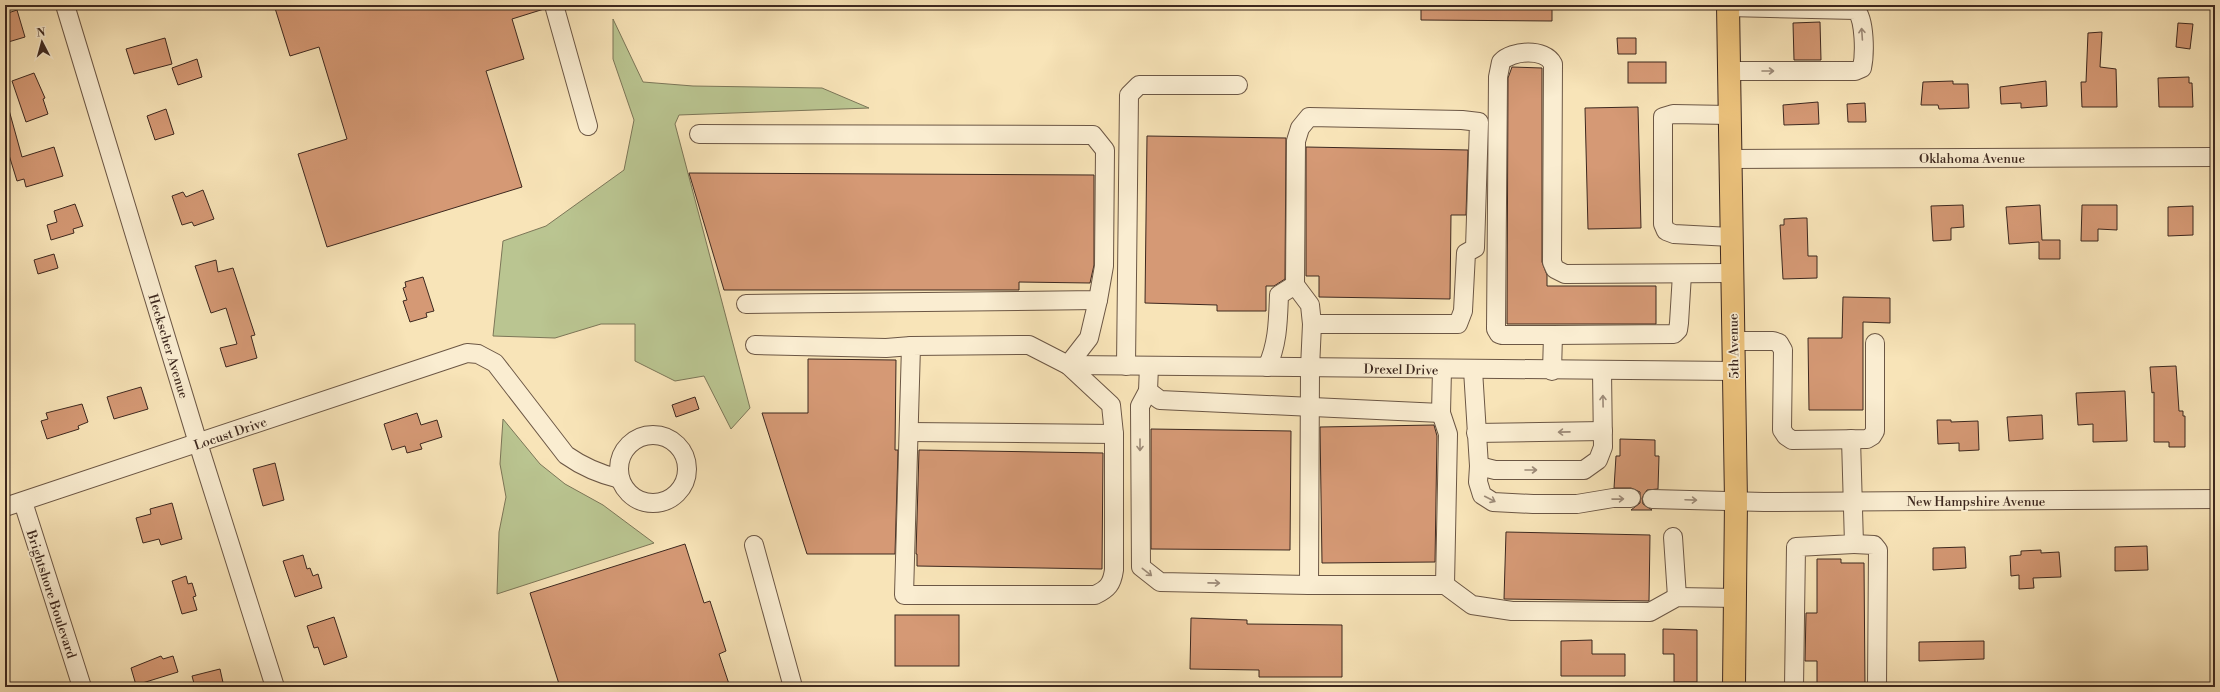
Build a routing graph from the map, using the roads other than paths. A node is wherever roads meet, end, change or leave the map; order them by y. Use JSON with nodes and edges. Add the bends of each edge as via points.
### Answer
{"nodes":[{"id":1,"x":65,"y":5,"type":"edge"},
{"id":2,"x":554,"y":5,"type":"edge"},
{"id":3,"x":1728,"y":6,"type":"edge"},
{"id":4,"x":1729,"y":71,"type":"junction"},
{"id":5,"x":1238,"y":86,"type":"dead end"},
{"id":6,"x":1729,"y":115,"type":"junction"},
{"id":7,"x":588,"y":126,"type":"dead end"},
{"id":8,"x":699,"y":134,"type":"dead end"},
{"id":9,"x":2215,"y":157,"type":"edge"},
{"id":10,"x":1730,"y":160,"type":"junction"},
{"id":11,"x":1731,"y":237,"type":"junction"},
{"id":12,"x":1732,"y":273,"type":"junction"},
{"id":13,"x":1682,"y":274,"type":"junction"},
{"id":14,"x":1295,"y":285,"type":"junction"},
{"id":15,"x":1098,"y":300,"type":"junction"},
{"id":16,"x":746,"y":304,"type":"dead end"},
{"id":17,"x":1312,"y":324,"type":"junction"},
{"id":18,"x":1553,"y":335,"type":"junction"},
{"id":19,"x":1733,"y":341,"type":"junction"},
{"id":20,"x":1875,"y":343,"type":"dead end"},
{"id":21,"x":755,"y":345,"type":"dead end"},
{"id":22,"x":911,"y":346,"type":"junction"},
{"id":23,"x":1068,"y":365,"type":"junction"},
{"id":24,"x":1126,"y":366,"type":"junction"},
{"id":25,"x":1149,"y":366,"type":"junction"},
{"id":26,"x":1268,"y":368,"type":"junction"},
{"id":27,"x":1310,"y":368,"type":"junction"},
{"id":28,"x":1442,"y":369,"type":"junction"},
{"id":29,"x":1473,"y":370,"type":"junction"},
{"id":30,"x":1552,"y":370,"type":"junction"},
{"id":31,"x":1602,"y":371,"type":"junction"},
{"id":32,"x":1734,"y":371,"type":"junction"},
{"id":33,"x":1144,"y":398,"type":"junction"},
{"id":34,"x":1310,"y":406,"type":"junction"},
{"id":35,"x":1441,"y":413,"type":"junction"},
{"id":36,"x":1603,"y":431,"type":"junction"},
{"id":37,"x":909,"y":432,"type":"junction"},
{"id":38,"x":1114,"y":434,"type":"junction"},
{"id":39,"x":1476,"y":434,"type":"junction"},
{"id":40,"x":1851,"y":439,"type":"junction"},
{"id":41,"x":198,"y":443,"type":"junction"},
{"id":42,"x":1479,"y":466,"type":"junction"},
{"id":43,"x":620,"y":479,"type":"dead end"},
{"id":44,"x":1631,"y":498,"type":"dead end"},
{"id":45,"x":1652,"y":499,"type":"dead end"},
{"id":46,"x":2215,"y":499,"type":"edge"},
{"id":47,"x":1854,"y":501,"type":"junction"},
{"id":48,"x":23,"y":502,"type":"junction"},
{"id":49,"x":1736,"y":502,"type":"junction"},
{"id":50,"x":5,"y":507,"type":"edge"},
{"id":51,"x":1673,"y":537,"type":"dead end"},
{"id":52,"x":1854,"y":544,"type":"junction"},
{"id":53,"x":754,"y":545,"type":"dead end"},
{"id":54,"x":1309,"y":585,"type":"junction"},
{"id":55,"x":1445,"y":585,"type":"junction"},
{"id":56,"x":1677,"y":597,"type":"junction"},
{"id":57,"x":1736,"y":598,"type":"junction"},
{"id":58,"x":82,"y":687,"type":"edge"},
{"id":59,"x":275,"y":687,"type":"edge"},
{"id":60,"x":793,"y":687,"type":"edge"},
{"id":61,"x":1734,"y":687,"type":"edge"},
{"id":62,"x":1794,"y":687,"type":"edge"},
{"id":63,"x":1878,"y":687,"type":"edge"}],
"edges":[{"from":1,"to":41,"type":"street","name":"Heckscher Avenue"},
{"from":2,"to":7,"type":"street"},
{"from":3,"to":4,"type":"main road","name":"5th Avenue"},
{"from":4,"to":3,"type":"street","one_way":true,"via":[[1855,71],[1862,68],[1864,59],[1861,15],[1856,10]]},
{"from":4,"to":6,"type":"main road","name":"5th Avenue"},
{"from":5,"to":24,"type":"street","via":[[1139,85],[1129,95]]},
{"from":6,"to":10,"type":"main road","name":"5th Avenue"},
{"from":6,"to":11,"type":"street","via":[[1673,114],[1663,117],[1663,224],[1666,230],[1674,234]]},
{"from":8,"to":15,"type":"street","via":[[1092,135],[1105,150],[1104,266]]},
{"from":9,"to":10,"type":"street","name":"Oklahoma Avenue"},
{"from":10,"to":11,"type":"main road","name":"5th Avenue"},
{"from":11,"to":12,"type":"main road","name":"5th Avenue"},
{"from":12,"to":13,"type":"street"},
{"from":12,"to":19,"type":"main road","name":"5th Avenue"},
{"from":13,"to":18,"type":"street","via":[[1678,330],[1674,334]]},
{"from":13,"to":18,"type":"street","via":[[1565,274],[1555,269],[1552,262],[1553,64],[1548,57],[1540,54],[1509,55],[1501,62],[1498,77],[1496,329],[1502,335]]},
{"from":14,"to":17,"type":"street","via":[[1310,305]]},
{"from":14,"to":17,"type":"street","via":[[1296,141],[1300,128],[1309,117],[1479,122],[1475,248],[1466,253],[1463,311],[1458,324]]},
{"from":14,"to":26,"type":"street","via":[[1279,295],[1274,353]]},
{"from":15,"to":16,"type":"street"},
{"from":15,"to":23,"type":"street","via":[[1089,338]]},
{"from":17,"to":27,"type":"street"},
{"from":18,"to":30,"type":"street"},
{"from":19,"to":32,"type":"main road","name":"5th Avenue"},
{"from":19,"to":40,"type":"street","via":[[1773,341],[1779,343],[1783,350],[1781,419],[1782,430],[1786,436],[1792,440]]},
{"from":20,"to":40,"type":"street","via":[[1875,431],[1867,439]]},
{"from":21,"to":22,"type":"street","via":[[886,348]]},
{"from":22,"to":23,"type":"street","via":[[1029,345]]},
{"from":22,"to":37,"type":"street"},
{"from":23,"to":24,"type":"street","name":"Drexel Drive"},
{"from":23,"to":38,"type":"street","via":[[1111,405]]},
{"from":24,"to":25,"type":"street","name":"Drexel Drive"},
{"from":25,"to":26,"type":"street","name":"Drexel Drive"},
{"from":25,"to":33,"type":"street"},
{"from":26,"to":27,"type":"street","name":"Drexel Drive"},
{"from":27,"to":28,"type":"street","name":"Drexel Drive"},
{"from":27,"to":34,"type":"street"},
{"from":28,"to":29,"type":"street","name":"Drexel Drive"},
{"from":28,"to":35,"type":"street"},
{"from":29,"to":30,"type":"street","name":"Drexel Drive"},
{"from":29,"to":39,"type":"street"},
{"from":30,"to":31,"type":"street","name":"Drexel Drive"},
{"from":31,"to":32,"type":"street","name":"Drexel Drive"},
{"from":36,"to":31,"type":"street","one_way":true},
{"from":32,"to":49,"type":"main road","name":"5th Avenue"},
{"from":33,"to":34,"type":"street"},
{"from":33,"to":54,"type":"street","one_way":true,"via":[[1141,567],[1160,582]]},
{"from":34,"to":35,"type":"street"},
{"from":34,"to":54,"type":"street"},
{"from":35,"to":55,"type":"street","via":[[1448,434]]},
{"from":36,"to":39,"type":"street","one_way":true},
{"from":42,"to":36,"type":"street","one_way":true,"via":[[1495,470],[1584,470],[1598,460],[1603,447]]},
{"from":37,"to":38,"type":"street"},
{"from":37,"to":38,"type":"street","via":[[904,595],[1095,595],[1106,590],[1112,582],[1114,570]]},
{"from":39,"to":42,"type":"street"},
{"from":40,"to":47,"type":"street"},
{"from":41,"to":43,"type":"street","name":"Locust Drive","via":[[467,353],[478,354],[495,363],[566,455],[580,466]]},
{"from":41,"to":48,"type":"street","name":"Locust Drive"},
{"from":41,"to":59,"type":"street","name":"Heckscher Avenue"},
{"from":42,"to":44,"type":"street","one_way":true,"via":[[1478,482],[1482,496],[1493,502],[1577,504]]},
{"from":45,"to":49,"type":"street","name":"New Hampshire Avenue","one_way":true},
{"from":46,"to":47,"type":"street","name":"New Hampshire Avenue"},
{"from":47,"to":49,"type":"street","name":"New Hampshire Avenue"},
{"from":47,"to":52,"type":"street"},
{"from":48,"to":50,"type":"street","name":"Locust Drive"},
{"from":48,"to":58,"type":"street","name":"Brightshore Boulevard"},
{"from":49,"to":57,"type":"main road","name":"5th Avenue"},
{"from":51,"to":56,"type":"street"},
{"from":52,"to":62,"type":"street","via":[[1796,547]]},
{"from":52,"to":63,"type":"street","via":[[1874,546],[1878,550]]},
{"from":53,"to":60,"type":"street"},
{"from":54,"to":55,"type":"street"},
{"from":55,"to":56,"type":"street","via":[[1472,605],[1512,611],[1650,612]]},
{"from":56,"to":57,"type":"street"},
{"from":57,"to":61,"type":"main road","name":"5th Avenue"}]}
